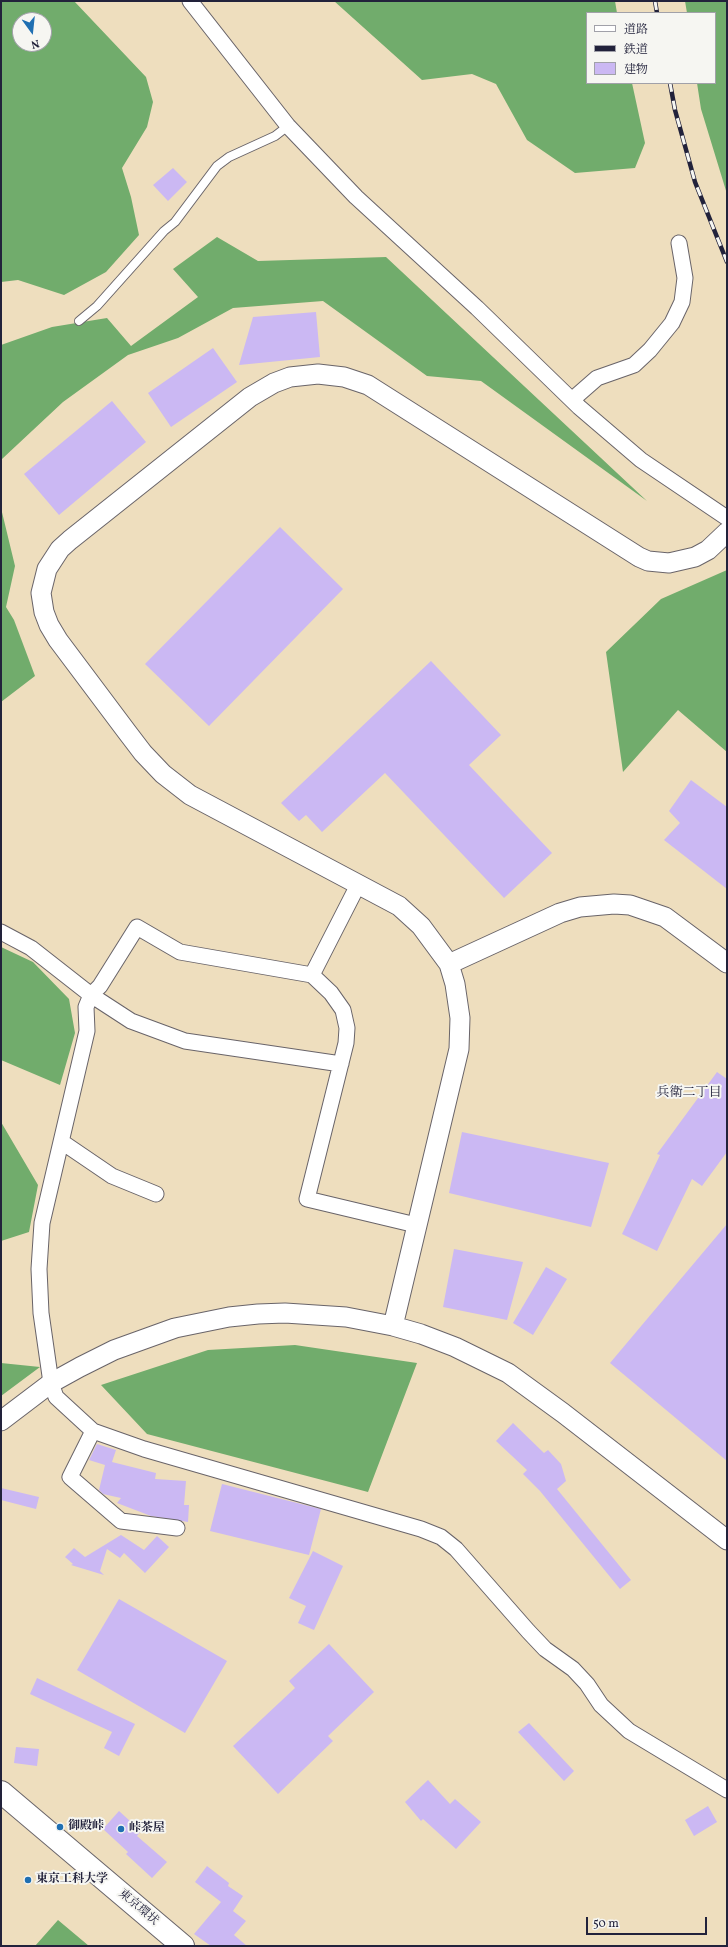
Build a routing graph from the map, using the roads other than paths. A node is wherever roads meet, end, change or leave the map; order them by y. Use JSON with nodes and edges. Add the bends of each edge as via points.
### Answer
{"nodes":[{"id":1,"x":190,"y":1,"type":"edge"},
{"id":2,"x":288,"y":126,"type":"junction"},
{"id":3,"x":679,"y":243,"type":"dead end"},
{"id":4,"x":78,"y":321,"type":"dead end"},
{"id":5,"x":573,"y":400,"type":"junction"},
{"id":6,"x":727,"y":518,"type":"edge"},
{"id":7,"x":727,"y":532,"type":"edge"},
{"id":8,"x":359,"y":883,"type":"junction"},
{"id":9,"x":1,"y":932,"type":"edge"},
{"id":10,"x":727,"y":962,"type":"edge"},
{"id":11,"x":449,"y":964,"type":"junction"},
{"id":12,"x":312,"y":975,"type":"junction"},
{"id":13,"x":91,"y":996,"type":"junction"},
{"id":14,"x":341,"y":1064,"type":"junction"},
{"id":15,"x":62,"y":1142,"type":"junction"},
{"id":16,"x":156,"y":1194,"type":"dead end"},
{"id":17,"x":416,"y":1225,"type":"junction"},
{"id":18,"x":393,"y":1326,"type":"junction"},
{"id":19,"x":51,"y":1383,"type":"junction"},
{"id":20,"x":1,"y":1421,"type":"edge"},
{"id":21,"x":93,"y":1431,"type":"junction"},
{"id":22,"x":177,"y":1528,"type":"dead end"},
{"id":23,"x":727,"y":1540,"type":"edge"},
{"id":24,"x":727,"y":1790,"type":"edge"},
{"id":25,"x":1,"y":1792,"type":"edge"},
{"id":26,"x":182,"y":1946,"type":"edge"}],
"edges":[{"from":1,"to":2,"type":"street"},
{"from":2,"to":4,"type":"lane","via":[[275,136],[229,157],[217,166],[175,222],[164,231],[98,306]]},
{"from":2,"to":5,"type":"street","via":[[356,197]]},
{"from":3,"to":5,"type":"street","via":[[685,278],[682,302],[672,324],[634,364],[598,378]]},
{"from":5,"to":6,"type":"street","via":[[641,460]]},
{"from":7,"to":8,"type":"street","via":[[713,546],[696,557],[669,562],[639,557],[368,385],[344,377],[318,374],[290,377],[250,397],[60,549],[47,568],[44,579],[42,598],[47,619],[58,640],[143,753],[163,774],[190,795]]},
{"from":8,"to":11,"type":"street","via":[[411,915]]},
{"from":8,"to":12,"type":"street"},
{"from":9,"to":13,"type":"street","via":[[32,948]]},
{"from":10,"to":11,"type":"street","via":[[665,917],[630,905],[608,904],[580,907],[560,913]]},
{"from":11,"to":17,"type":"street","via":[[460,1018],[459,1049]]},
{"from":12,"to":13,"type":"street","via":[[180,952],[136,927],[100,986]]},
{"from":12,"to":14,"type":"street","via":[[331,993],[342,1010],[347,1028]]},
{"from":13,"to":14,"type":"street","via":[[131,1021],[184,1041]]},
{"from":13,"to":15,"type":"street","via":[[86,1007],[87,1031]]},
{"from":14,"to":17,"type":"street","via":[[307,1199]]},
{"from":15,"to":16,"type":"street","via":[[112,1176]]},
{"from":15,"to":19,"type":"street","via":[[42,1222],[39,1269],[41,1313]]},
{"from":17,"to":18,"type":"street"},
{"from":18,"to":19,"type":"street","via":[[317,1314],[285,1313],[229,1317],[175,1328],[143,1338]]},
{"from":18,"to":23,"type":"street","via":[[455,1347],[508,1373]]},
{"from":19,"to":20,"type":"street"},
{"from":19,"to":21,"type":"street","via":[[56,1397]]},
{"from":21,"to":22,"type":"street","via":[[70,1477],[121,1521]]},
{"from":21,"to":24,"type":"street","via":[[144,1449],[441,1537],[456,1549],[528,1632],[545,1649],[573,1669],[601,1705],[629,1731]]},
{"from":25,"to":26,"type":"highway","name":"東京環状"}]}
